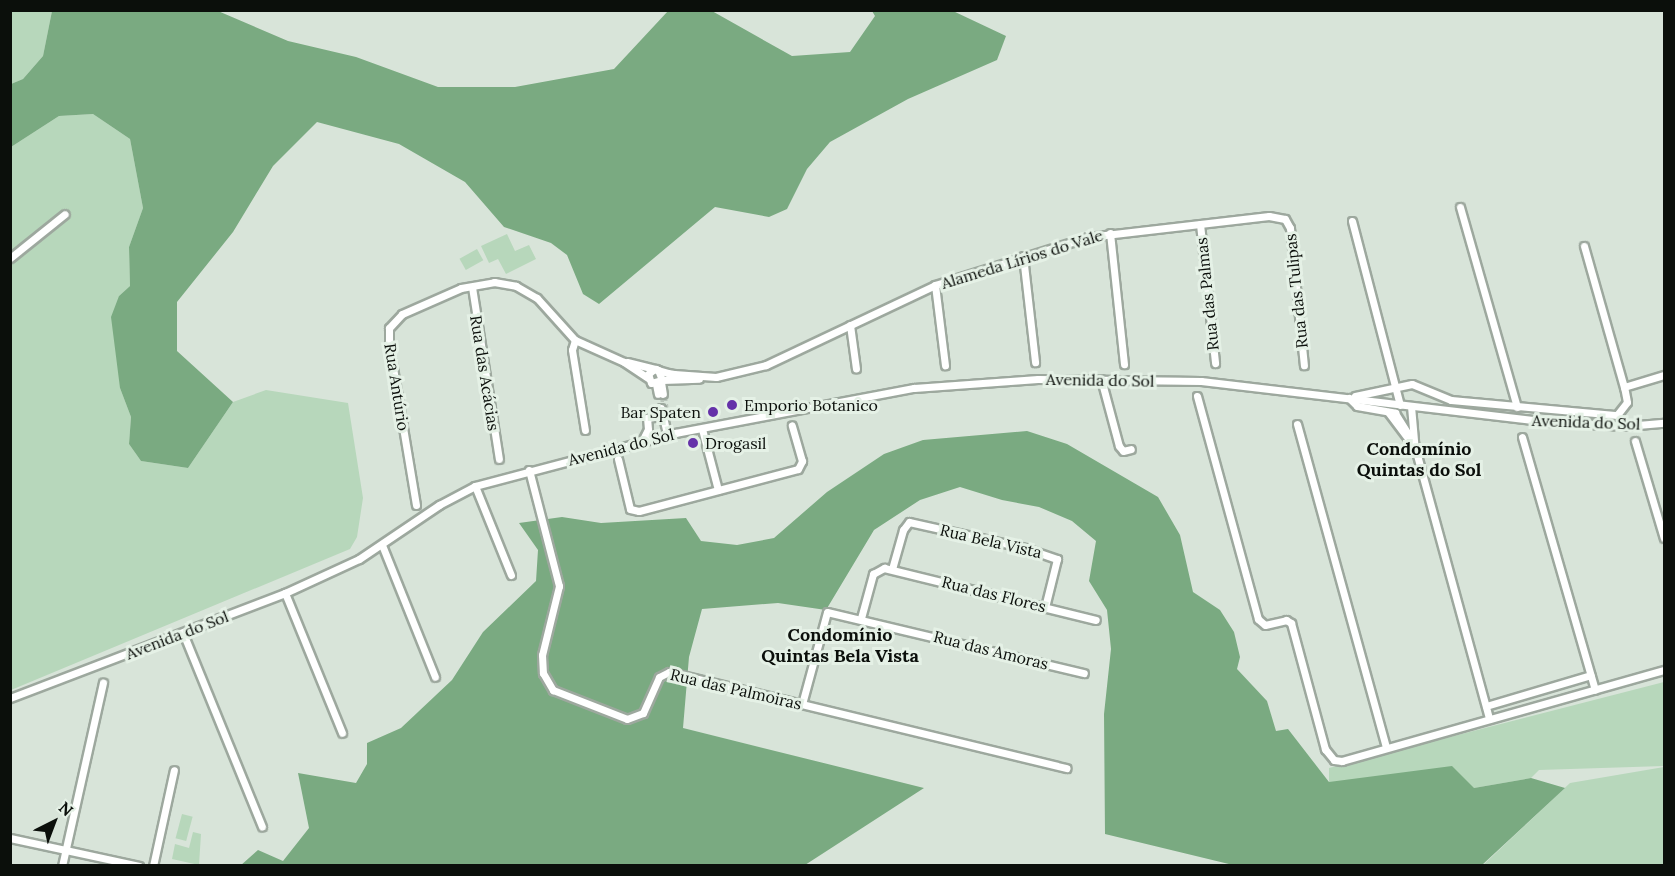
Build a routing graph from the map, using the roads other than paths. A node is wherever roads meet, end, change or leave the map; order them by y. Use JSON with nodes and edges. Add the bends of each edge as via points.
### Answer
{"nodes":[{"id":1,"x":1460,"y":207,"type":"dead end"},
{"id":2,"x":65,"y":214,"type":"dead end"},
{"id":3,"x":1285,"y":219,"type":"joint"},
{"id":4,"x":1352,"y":221,"type":"dead end"},
{"id":5,"x":1200,"y":224,"type":"junction"},
{"id":6,"x":1110,"y":233,"type":"junction"},
{"id":7,"x":1584,"y":246,"type":"dead end"},
{"id":8,"x":1023,"y":256,"type":"junction"},
{"id":9,"x":10,"y":258,"type":"edge"},
{"id":10,"x":935,"y":285,"type":"junction"},
{"id":11,"x":472,"y":287,"type":"junction"},
{"id":12,"x":850,"y":325,"type":"junction"},
{"id":13,"x":575,"y":340,"type":"junction"},
{"id":14,"x":624,"y":362,"type":"junction"},
{"id":15,"x":1035,"y":362,"type":"dead end"},
{"id":16,"x":1215,"y":363,"type":"dead end"},
{"id":17,"x":1124,"y":364,"type":"dead end"},
{"id":18,"x":945,"y":365,"type":"dead end"},
{"id":19,"x":1304,"y":365,"type":"dead end"},
{"id":20,"x":657,"y":369,"type":"junction"},
{"id":21,"x":856,"y":369,"type":"dead end"},
{"id":22,"x":1665,"y":375,"type":"edge"},
{"id":23,"x":704,"y":377,"type":"junction"},
{"id":24,"x":648,"y":378,"type":"junction"},
{"id":25,"x":1101,"y":380,"type":"junction"},
{"id":26,"x":660,"y":382,"type":"junction"},
{"id":27,"x":1398,"y":386,"type":"junction"},
{"id":28,"x":1624,"y":387,"type":"junction"},
{"id":29,"x":661,"y":394,"type":"tunnel mouth"},
{"id":30,"x":1197,"y":396,"type":"dead end"},
{"id":31,"x":1349,"y":398,"type":"junction"},
{"id":32,"x":1400,"y":405,"type":"junction"},
{"id":33,"x":1411,"y":405,"type":"junction"},
{"id":34,"x":1517,"y":407,"type":"junction"},
{"id":35,"x":1391,"y":412,"type":"junction"},
{"id":36,"x":1411,"y":414,"type":"junction"},
{"id":37,"x":648,"y":418,"type":"junction"},
{"id":38,"x":1665,"y":423,"type":"edge"},
{"id":39,"x":1297,"y":424,"type":"dead end"},
{"id":40,"x":792,"y":425,"type":"dead end"},
{"id":41,"x":702,"y":429,"type":"junction"},
{"id":42,"x":585,"y":430,"type":"dead end"},
{"id":43,"x":671,"y":434,"type":"junction"},
{"id":44,"x":1522,"y":437,"type":"dead end"},
{"id":45,"x":653,"y":438,"type":"junction"},
{"id":46,"x":642,"y":441,"type":"junction"},
{"id":47,"x":1635,"y":441,"type":"dead end"},
{"id":48,"x":1413,"y":444,"type":"junction"},
{"id":49,"x":1131,"y":449,"type":"dead end"},
{"id":50,"x":499,"y":459,"type":"dead end"},
{"id":51,"x":618,"y":459,"type":"dead end"},
{"id":52,"x":529,"y":470,"type":"junction"},
{"id":53,"x":475,"y":486,"type":"junction"},
{"id":54,"x":718,"y":490,"type":"junction"},
{"id":55,"x":416,"y":505,"type":"dead end"},
{"id":56,"x":1665,"y":538,"type":"edge"},
{"id":57,"x":382,"y":545,"type":"junction"},
{"id":58,"x":892,"y":569,"type":"junction"},
{"id":59,"x":511,"y":574,"type":"dead end"},
{"id":60,"x":285,"y":593,"type":"junction"},
{"id":61,"x":1045,"y":607,"type":"junction"},
{"id":62,"x":861,"y":618,"type":"junction"},
{"id":63,"x":1096,"y":620,"type":"dead end"},
{"id":64,"x":183,"y":633,"type":"junction"},
{"id":65,"x":1665,"y":670,"type":"edge"},
{"id":66,"x":1084,"y":673,"type":"dead end"},
{"id":67,"x":1591,"y":675,"type":"junction"},
{"id":68,"x":435,"y":677,"type":"dead end"},
{"id":69,"x":103,"y":683,"type":"dead end"},
{"id":70,"x":1548,"y":688,"type":"junction"},
{"id":71,"x":1595,"y":690,"type":"junction"},
{"id":72,"x":10,"y":698,"type":"edge"},
{"id":73,"x":1553,"y":703,"type":"junction"},
{"id":74,"x":802,"y":704,"type":"junction"},
{"id":75,"x":1486,"y":706,"type":"junction"},
{"id":76,"x":1489,"y":719,"type":"junction"},
{"id":77,"x":342,"y":732,"type":"dead end"},
{"id":78,"x":1386,"y":747,"type":"junction"},
{"id":79,"x":1067,"y":768,"type":"dead end"},
{"id":80,"x":174,"y":770,"type":"dead end"},
{"id":81,"x":262,"y":827,"type":"dead end"},
{"id":82,"x":10,"y":838,"type":"edge"},
{"id":83,"x":66,"y":848,"type":"junction"},
{"id":84,"x":62,"y":866,"type":"edge"},
{"id":85,"x":139,"y":866,"type":"edge"},
{"id":86,"x":153,"y":866,"type":"edge"}],
"edges":[{"from":1,"to":34,"type":"street"},
{"from":2,"to":9,"type":"street"},
{"from":3,"to":5,"type":"street","name":"Alameda Lírios do Vale","via":[[1269,216]]},
{"from":3,"to":19,"type":"street","name":"Rua das Tulipas","via":[[1290,228]]},
{"from":4,"to":27,"type":"street"},
{"from":5,"to":6,"type":"street","name":"Alameda Lírios do Vale"},
{"from":5,"to":16,"type":"street","name":"Rua das Palmas"},
{"from":6,"to":8,"type":"street","name":"Alameda Lírios do Vale"},
{"from":6,"to":17,"type":"street"},
{"from":7,"to":28,"type":"street"},
{"from":8,"to":10,"type":"street","name":"Alameda Lírios do Vale"},
{"from":8,"to":15,"type":"street"},
{"from":10,"to":12,"type":"street","name":"Alameda Lírios do Vale"},
{"from":10,"to":18,"type":"street"},
{"from":11,"to":13,"type":"street","name":"Rua Antúrio","via":[[494,282],[529,292]]},
{"from":11,"to":50,"type":"street","name":"Rua das Acácias"},
{"from":11,"to":55,"type":"street","name":"Rua Antúrio","via":[[424,303],[395,319],[389,328]]},
{"from":12,"to":21,"type":"street"},
{"from":12,"to":23,"type":"street","name":"Alameda Lírios do Vale","via":[[766,365]]},
{"from":13,"to":14,"type":"street","name":"Rua Antúrio"},
{"from":13,"to":42,"type":"street","via":[[572,350]]},
{"from":14,"to":20,"type":"street","name":"Alameda Lírios do Vale"},
{"from":14,"to":24,"type":"street"},
{"from":20,"to":23,"type":"street","name":"Alameda Lírios do Vale"},
{"from":20,"to":24,"type":"street"},
{"from":20,"to":26,"type":"street"},
{"from":22,"to":28,"type":"street"},
{"from":23,"to":26,"type":"street","name":"Alameda Lírios do Vale"},
{"from":24,"to":26,"type":"street"},
{"from":25,"to":31,"type":"street","name":"Avenida do Sol","via":[[1201,381]]},
{"from":25,"to":41,"type":"street","name":"Avenida do Sol","via":[[942,384]]},
{"from":25,"to":49,"type":"street","via":[[1119,446],[1123,451]]},
{"from":26,"to":29,"type":"street"},
{"from":27,"to":31,"type":"street"},
{"from":27,"to":32,"type":"street"},
{"from":27,"to":34,"type":"street","via":[[1419,385],[1451,400]]},
{"from":28,"to":34,"type":"street","via":[[1627,402],[1617,415]]},
{"from":30,"to":78,"type":"street","via":[[1261,624],[1289,621],[1325,749],[1329,756],[1342,761]]},
{"from":31,"to":32,"type":"street","name":"Avenida do Sol"},
{"from":31,"to":35,"type":"street","via":[[1357,406]]},
{"from":32,"to":33,"type":"street","name":"Avenida do Sol"},
{"from":33,"to":36,"type":"street"},
{"from":33,"to":38,"type":"street","name":"Avenida do Sol","via":[[1579,425]]},
{"from":35,"to":36,"type":"street"},
{"from":35,"to":48,"type":"street"},
{"from":36,"to":48,"type":"street"},
{"from":37,"to":43,"type":"street","via":[[665,411]]},
{"from":37,"to":45,"type":"street"},
{"from":37,"to":46,"type":"street"},
{"from":39,"to":78,"type":"street"},
{"from":40,"to":54,"type":"street","via":[[800,467]]},
{"from":41,"to":43,"type":"street","name":"Avenida do Sol"},
{"from":41,"to":54,"type":"street"},
{"from":43,"to":45,"type":"street","name":"Avenida do Sol"},
{"from":44,"to":67,"type":"street"},
{"from":45,"to":46,"type":"street","name":"Avenida do Sol"},
{"from":46,"to":52,"type":"street","name":"Avenida do Sol"},
{"from":47,"to":56,"type":"street"},
{"from":48,"to":75,"type":"street"},
{"from":51,"to":54,"type":"street","via":[[632,511]]},
{"from":52,"to":53,"type":"street","name":"Avenida do Sol"},
{"from":52,"to":74,"type":"street","name":"Rua das Palmoiras","via":[[558,586],[543,655],[543,673],[553,690],[627,719],[643,713],[656,682],[665,672]]},
{"from":53,"to":57,"type":"street","name":"Avenida do Sol","via":[[439,505]]},
{"from":53,"to":59,"type":"street"},
{"from":57,"to":60,"type":"street","name":"Avenida do Sol"},
{"from":57,"to":68,"type":"street"},
{"from":58,"to":61,"type":"street","name":"Rua das Flores"},
{"from":58,"to":61,"type":"street","name":"Rua Bela Vista","via":[[909,522],[1056,557]]},
{"from":58,"to":62,"type":"street","via":[[879,569],[873,574]]},
{"from":60,"to":64,"type":"street","name":"Avenida do Sol"},
{"from":60,"to":77,"type":"street"},
{"from":61,"to":63,"type":"street","name":"Rua das Flores"},
{"from":62,"to":66,"type":"street","name":"Rua das Amoras"},
{"from":62,"to":74,"type":"street","name":"Rua das Amoras","via":[[827,612]]},
{"from":64,"to":72,"type":"street","name":"Avenida do Sol"},
{"from":64,"to":81,"type":"street"},
{"from":65,"to":71,"type":"street"},
{"from":67,"to":70,"type":"street"},
{"from":67,"to":71,"type":"street"},
{"from":69,"to":83,"type":"street"},
{"from":70,"to":73,"type":"street"},
{"from":70,"to":75,"type":"street"},
{"from":71,"to":73,"type":"street"},
{"from":73,"to":76,"type":"street"},
{"from":74,"to":79,"type":"street","name":"Rua das Palmoiras"},
{"from":75,"to":76,"type":"street"},
{"from":76,"to":78,"type":"street"},
{"from":80,"to":86,"type":"street"},
{"from":82,"to":83,"type":"street"},
{"from":83,"to":84,"type":"street"},
{"from":83,"to":85,"type":"street"}]}
